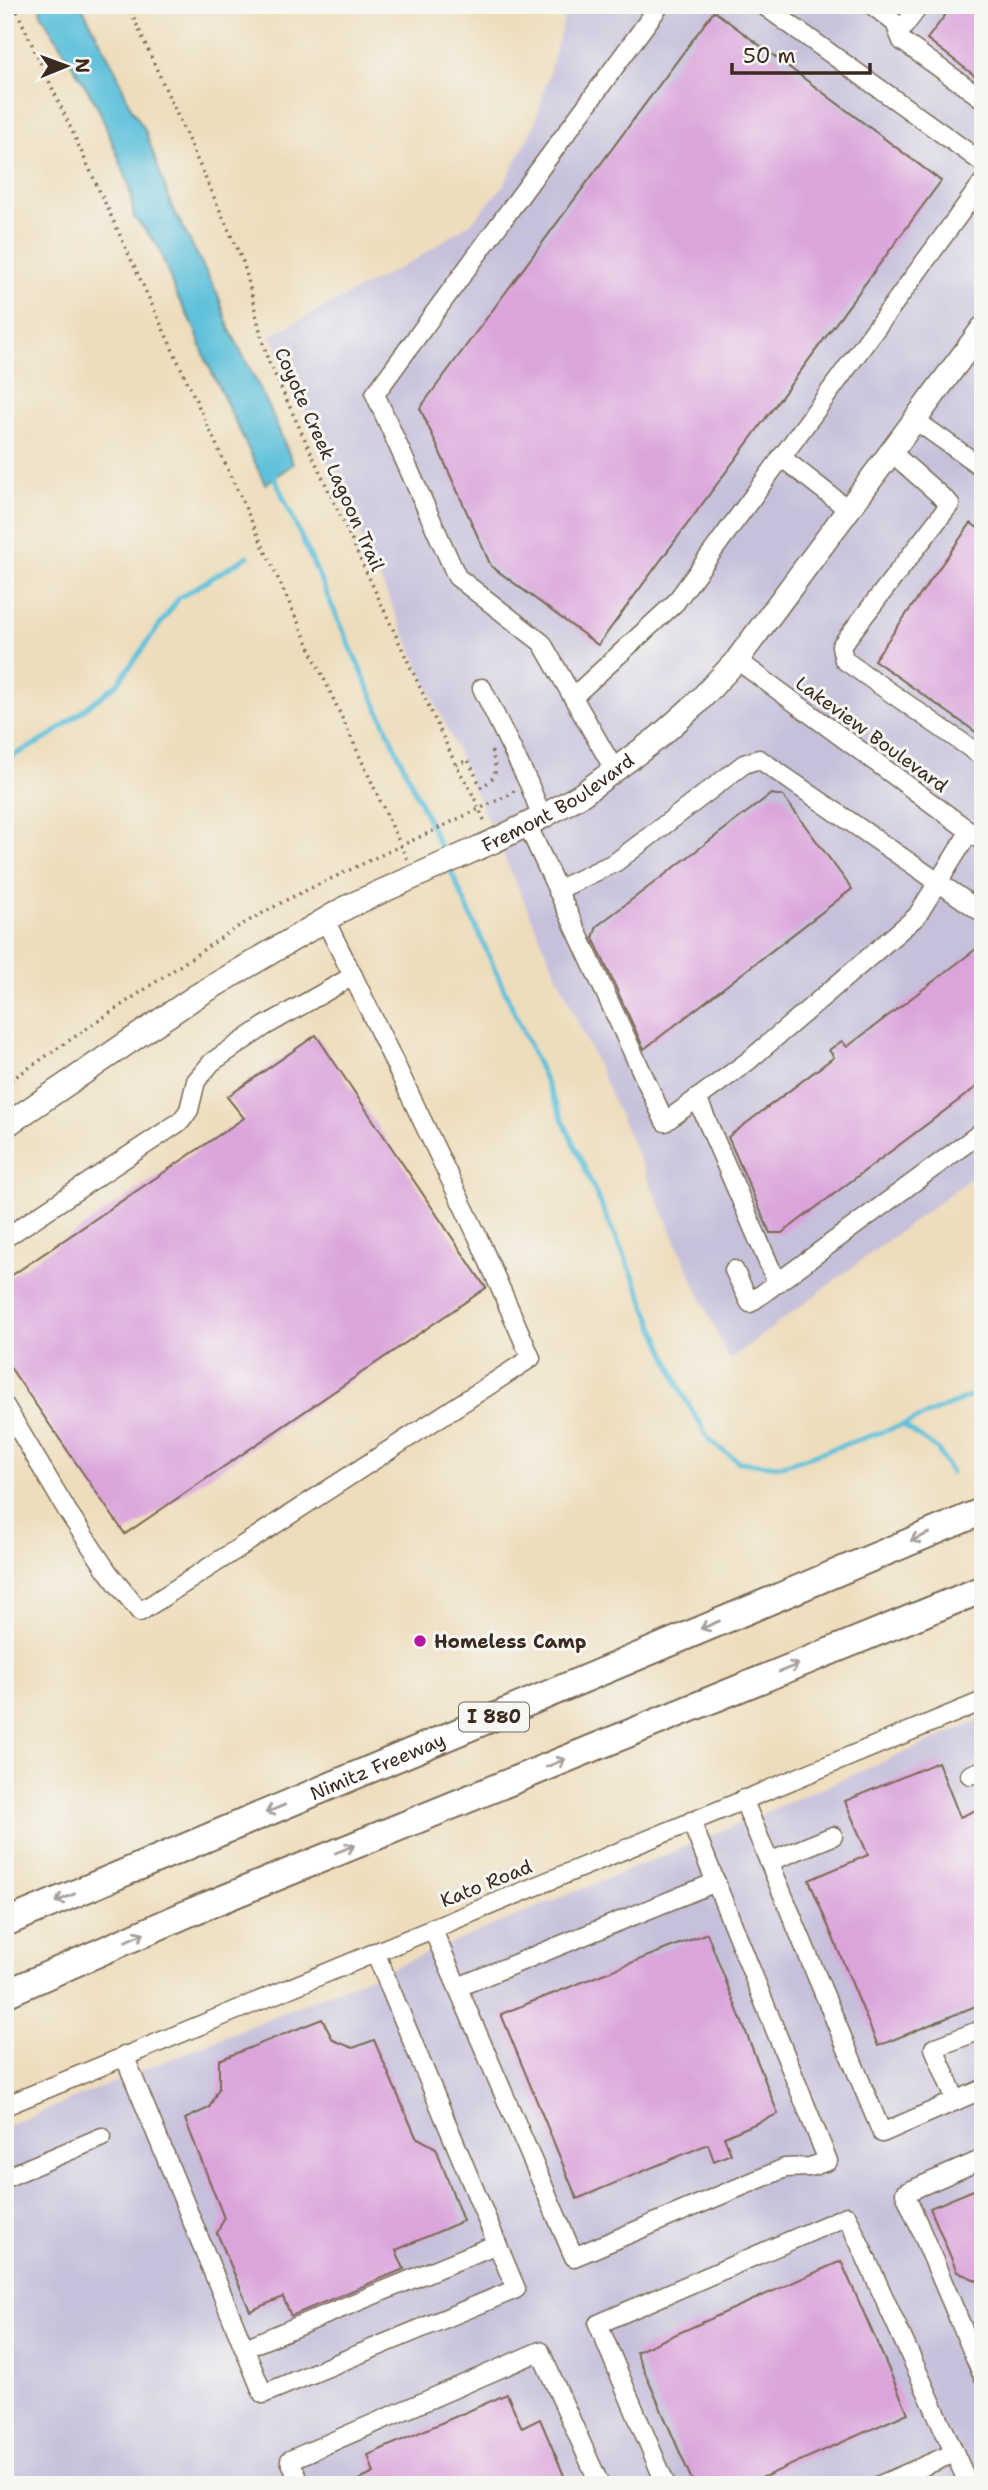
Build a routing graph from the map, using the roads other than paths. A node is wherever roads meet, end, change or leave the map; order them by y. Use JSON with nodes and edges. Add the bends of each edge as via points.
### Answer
{"nodes":[{"id":1,"x":660,"y":5,"type":"edge"},
{"id":2,"x":763,"y":5,"type":"edge"},
{"id":3,"x":872,"y":5,"type":"edge"},
{"id":4,"x":920,"y":5,"type":"edge"},
{"id":5,"x":899,"y":33,"type":"junction"},
{"id":6,"x":983,"y":99,"type":"edge"},
{"id":7,"x":983,"y":163,"type":"edge"},
{"id":8,"x":983,"y":182,"type":"edge"},
{"id":9,"x":982,"y":333,"type":"edge"},
{"id":10,"x":915,"y":420,"type":"junction"},
{"id":11,"x":891,"y":452,"type":"junction"},
{"id":12,"x":781,"y":457,"type":"junction"},
{"id":13,"x":983,"y":468,"type":"edge"},
{"id":14,"x":849,"y":510,"type":"junction"},
{"id":15,"x":737,"y":660,"type":"junction"},
{"id":16,"x":482,"y":688,"type":"dead end"},
{"id":17,"x":574,"y":696,"type":"junction"},
{"id":18,"x":983,"y":757,"type":"edge"},
{"id":19,"x":615,"y":771,"type":"junction"},
{"id":20,"x":534,"y":821,"type":"junction"},
{"id":21,"x":976,"y":836,"type":"edge"},
{"id":22,"x":937,"y":883,"type":"junction"},
{"id":23,"x":557,"y":890,"type":"junction"},
{"id":24,"x":983,"y":913,"type":"edge"},
{"id":25,"x":325,"y":920,"type":"junction"},
{"id":26,"x":353,"y":975,"type":"junction"},
{"id":27,"x":697,"y":1098,"type":"junction"},
{"id":28,"x":5,"y":1126,"type":"edge"},
{"id":29,"x":983,"y":1131,"type":"edge"},
{"id":30,"x":5,"y":1238,"type":"edge"},
{"id":31,"x":734,"y":1270,"type":"dead end"},
{"id":32,"x":777,"y":1283,"type":"junction"},
{"id":33,"x":5,"y":1406,"type":"edge"},
{"id":34,"x":983,"y":1511,"type":"edge"},
{"id":35,"x":983,"y":1589,"type":"edge"},
{"id":36,"x":983,"y":1701,"type":"edge"},
{"id":37,"x":743,"y":1800,"type":"junction"},
{"id":38,"x":691,"y":1821,"type":"junction"},
{"id":39,"x":833,"y":1836,"type":"dead end"},
{"id":40,"x":769,"y":1862,"type":"junction"},
{"id":41,"x":716,"y":1882,"type":"junction"},
{"id":42,"x":5,"y":1923,"type":"edge"},
{"id":43,"x":432,"y":1928,"type":"junction"},
{"id":44,"x":375,"y":1952,"type":"junction"},
{"id":45,"x":458,"y":1987,"type":"junction"},
{"id":46,"x":5,"y":1994,"type":"edge"},
{"id":47,"x":983,"y":2029,"type":"edge"},
{"id":48,"x":124,"y":2055,"type":"junction"},
{"id":49,"x":983,"y":2090,"type":"edge"},
{"id":50,"x":956,"y":2101,"type":"junction"},
{"id":51,"x":5,"y":2106,"type":"edge"},
{"id":52,"x":102,"y":2137,"type":"dead end"},
{"id":53,"x":983,"y":2159,"type":"edge"},
{"id":54,"x":5,"y":2178,"type":"edge"},
{"id":55,"x":497,"y":2244,"type":"junction"},
{"id":56,"x":245,"y":2348,"type":"junction"},
{"id":57,"x":983,"y":2376,"type":"edge"},
{"id":58,"x":954,"y":2453,"type":"junction"},
{"id":59,"x":301,"y":2485,"type":"edge"},
{"id":60,"x":600,"y":2485,"type":"edge"},
{"id":61,"x":666,"y":2485,"type":"edge"},
{"id":62,"x":880,"y":2485,"type":"edge"},
{"id":63,"x":969,"y":2485,"type":"edge"}],
"edges":[{"from":1,"to":17,"type":"street","via":[[375,394],[457,577],[542,643]]},
{"from":2,"to":7,"type":"street"},
{"from":3,"to":5,"type":"street","via":[[895,23]]},
{"from":4,"to":5,"type":"street"},
{"from":5,"to":6,"type":"street","via":[[902,41]]},
{"from":8,"to":12,"type":"street"},
{"from":9,"to":10,"type":"main road","name":"Fremont Boulevard"},
{"from":10,"to":11,"type":"main road","name":"Fremont Boulevard"},
{"from":10,"to":13,"type":"street"},
{"from":11,"to":14,"type":"main road","name":"Fremont Boulevard"},
{"from":11,"to":18,"type":"street","via":[[950,504],[841,646],[842,653],[845,660]]},
{"from":12,"to":14,"type":"street"},
{"from":12,"to":17,"type":"street","via":[[675,603]]},
{"from":14,"to":15,"type":"main road","name":"Fremont Boulevard"},
{"from":15,"to":19,"type":"main road","name":"Fremont Boulevard","via":[[697,703]]},
{"from":15,"to":21,"type":"street","name":"Lakeview Boulevard"},
{"from":16,"to":20,"type":"street","via":[[529,784]]},
{"from":17,"to":19,"type":"street"},
{"from":19,"to":20,"type":"main road","name":"Fremont Boulevard"},
{"from":20,"to":23,"type":"street"},
{"from":20,"to":25,"type":"main road","name":"Fremont Boulevard"},
{"from":21,"to":22,"type":"street"},
{"from":22,"to":23,"type":"street","via":[[759,759],[744,764],[616,862]]},
{"from":22,"to":24,"type":"street"},
{"from":22,"to":27,"type":"street","via":[[917,916],[747,1062]]},
{"from":23,"to":27,"type":"street","via":[[665,1122]]},
{"from":25,"to":26,"type":"street"},
{"from":25,"to":28,"type":"main road","name":"Fremont Boulevard","via":[[195,997]]},
{"from":26,"to":30,"type":"street","via":[[212,1062],[196,1081],[189,1110],[181,1121]]},
{"from":26,"to":33,"type":"street","via":[[531,1358],[140,1612],[68,1513]]},
{"from":27,"to":32,"type":"street"},
{"from":29,"to":32,"type":"street"},
{"from":31,"to":32,"type":"street","via":[[750,1303]]},
{"from":34,"to":42,"type":"highway","name":"Nimitz Freeway","number":"I 880","one_way":true},
{"from":46,"to":35,"type":"highway","one_way":true,"via":[[191,1912]]},
{"from":36,"to":37,"type":"street","name":"Kato Road"},
{"from":37,"to":38,"type":"street","name":"Kato Road"},
{"from":37,"to":40,"type":"street"},
{"from":38,"to":41,"type":"street"},
{"from":38,"to":43,"type":"street","name":"Kato Road"},
{"from":39,"to":40,"type":"street"},
{"from":40,"to":50,"type":"street","via":[[882,2133]]},
{"from":41,"to":45,"type":"street"},
{"from":41,"to":45,"type":"street","via":[[828,2161],[785,2168],[574,2257]]},
{"from":43,"to":44,"type":"street","name":"Kato Road"},
{"from":43,"to":45,"type":"street"},
{"from":44,"to":48,"type":"street","name":"Kato Road"},
{"from":44,"to":55,"type":"street"},
{"from":47,"to":50,"type":"street","via":[[934,2048]]},
{"from":48,"to":51,"type":"street","name":"Kato Road"},
{"from":48,"to":56,"type":"street"},
{"from":49,"to":50,"type":"street"},
{"from":52,"to":54,"type":"street"},
{"from":53,"to":57,"type":"street","via":[[905,2193]]},
{"from":55,"to":56,"type":"street"},
{"from":55,"to":56,"type":"street","via":[[516,2289],[263,2394]]},
{"from":58,"to":61,"type":"street","via":[[847,2216],[597,2324]]},
{"from":58,"to":62,"type":"street"},
{"from":58,"to":63,"type":"street"},
{"from":59,"to":60,"type":"street","via":[[290,2460],[540,2351]]}]}
